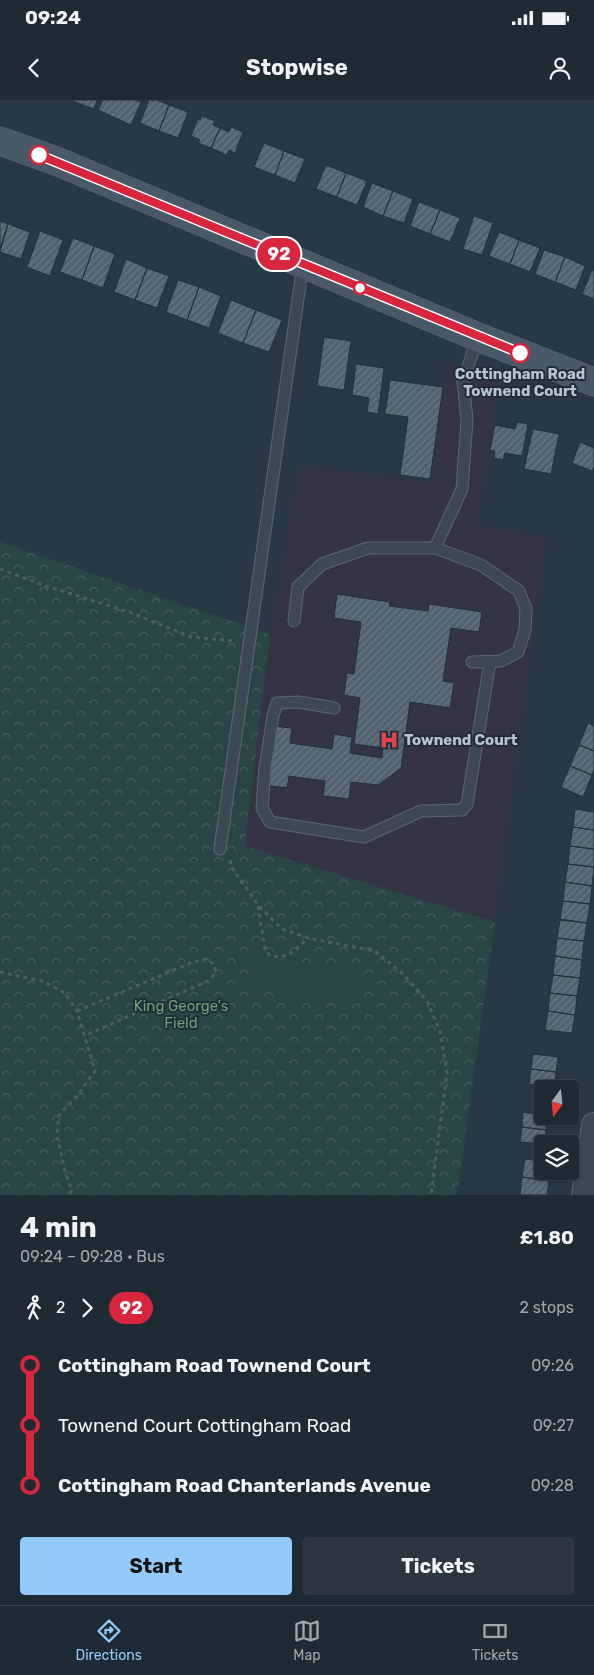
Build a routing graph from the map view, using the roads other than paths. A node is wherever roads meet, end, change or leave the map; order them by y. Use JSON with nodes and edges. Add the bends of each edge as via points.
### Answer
{"nodes":[{"id":1,"x":0,"y":141,"type":"edge"},
{"id":2,"x":303,"y":264,"type":"junction"},
{"id":3,"x":478,"y":337,"type":"junction"},
{"id":4,"x":594,"y":382,"type":"edge"},
{"id":5,"x":435,"y":548,"type":"junction"},
{"id":6,"x":294,"y":621,"type":"dead end"},
{"id":7,"x":472,"y":662,"type":"dead end"},
{"id":8,"x":490,"y":662,"type":"junction"},
{"id":9,"x":334,"y":708,"type":"dead end"},
{"id":10,"x":220,"y":849,"type":"road end"},
{"id":11,"x":594,"y":1125,"type":"edge"},
{"id":12,"x":584,"y":1195,"type":"edge"}],
"edges":[{"from":1,"to":2,"type":"main road","via":[[56,161]]},
{"from":2,"to":3,"type":"main road"},
{"from":2,"to":10,"type":"lane"},
{"from":3,"to":4,"type":"main road"},
{"from":3,"to":5,"type":"lane","via":[[463,381],[467,420],[462,489]]},
{"from":5,"to":6,"type":"lane","via":[[368,548],[322,564],[298,587]]},
{"from":5,"to":8,"type":"lane","via":[[481,565],[519,591],[526,609],[525,630],[518,652],[501,661]]},
{"from":7,"to":8,"type":"lane"},
{"from":8,"to":9,"type":"lane","via":[[467,804],[462,810],[421,811],[364,837],[270,822],[262,808],[265,768],[277,703],[299,702]]},
{"from":11,"to":12,"type":"street"}]}
